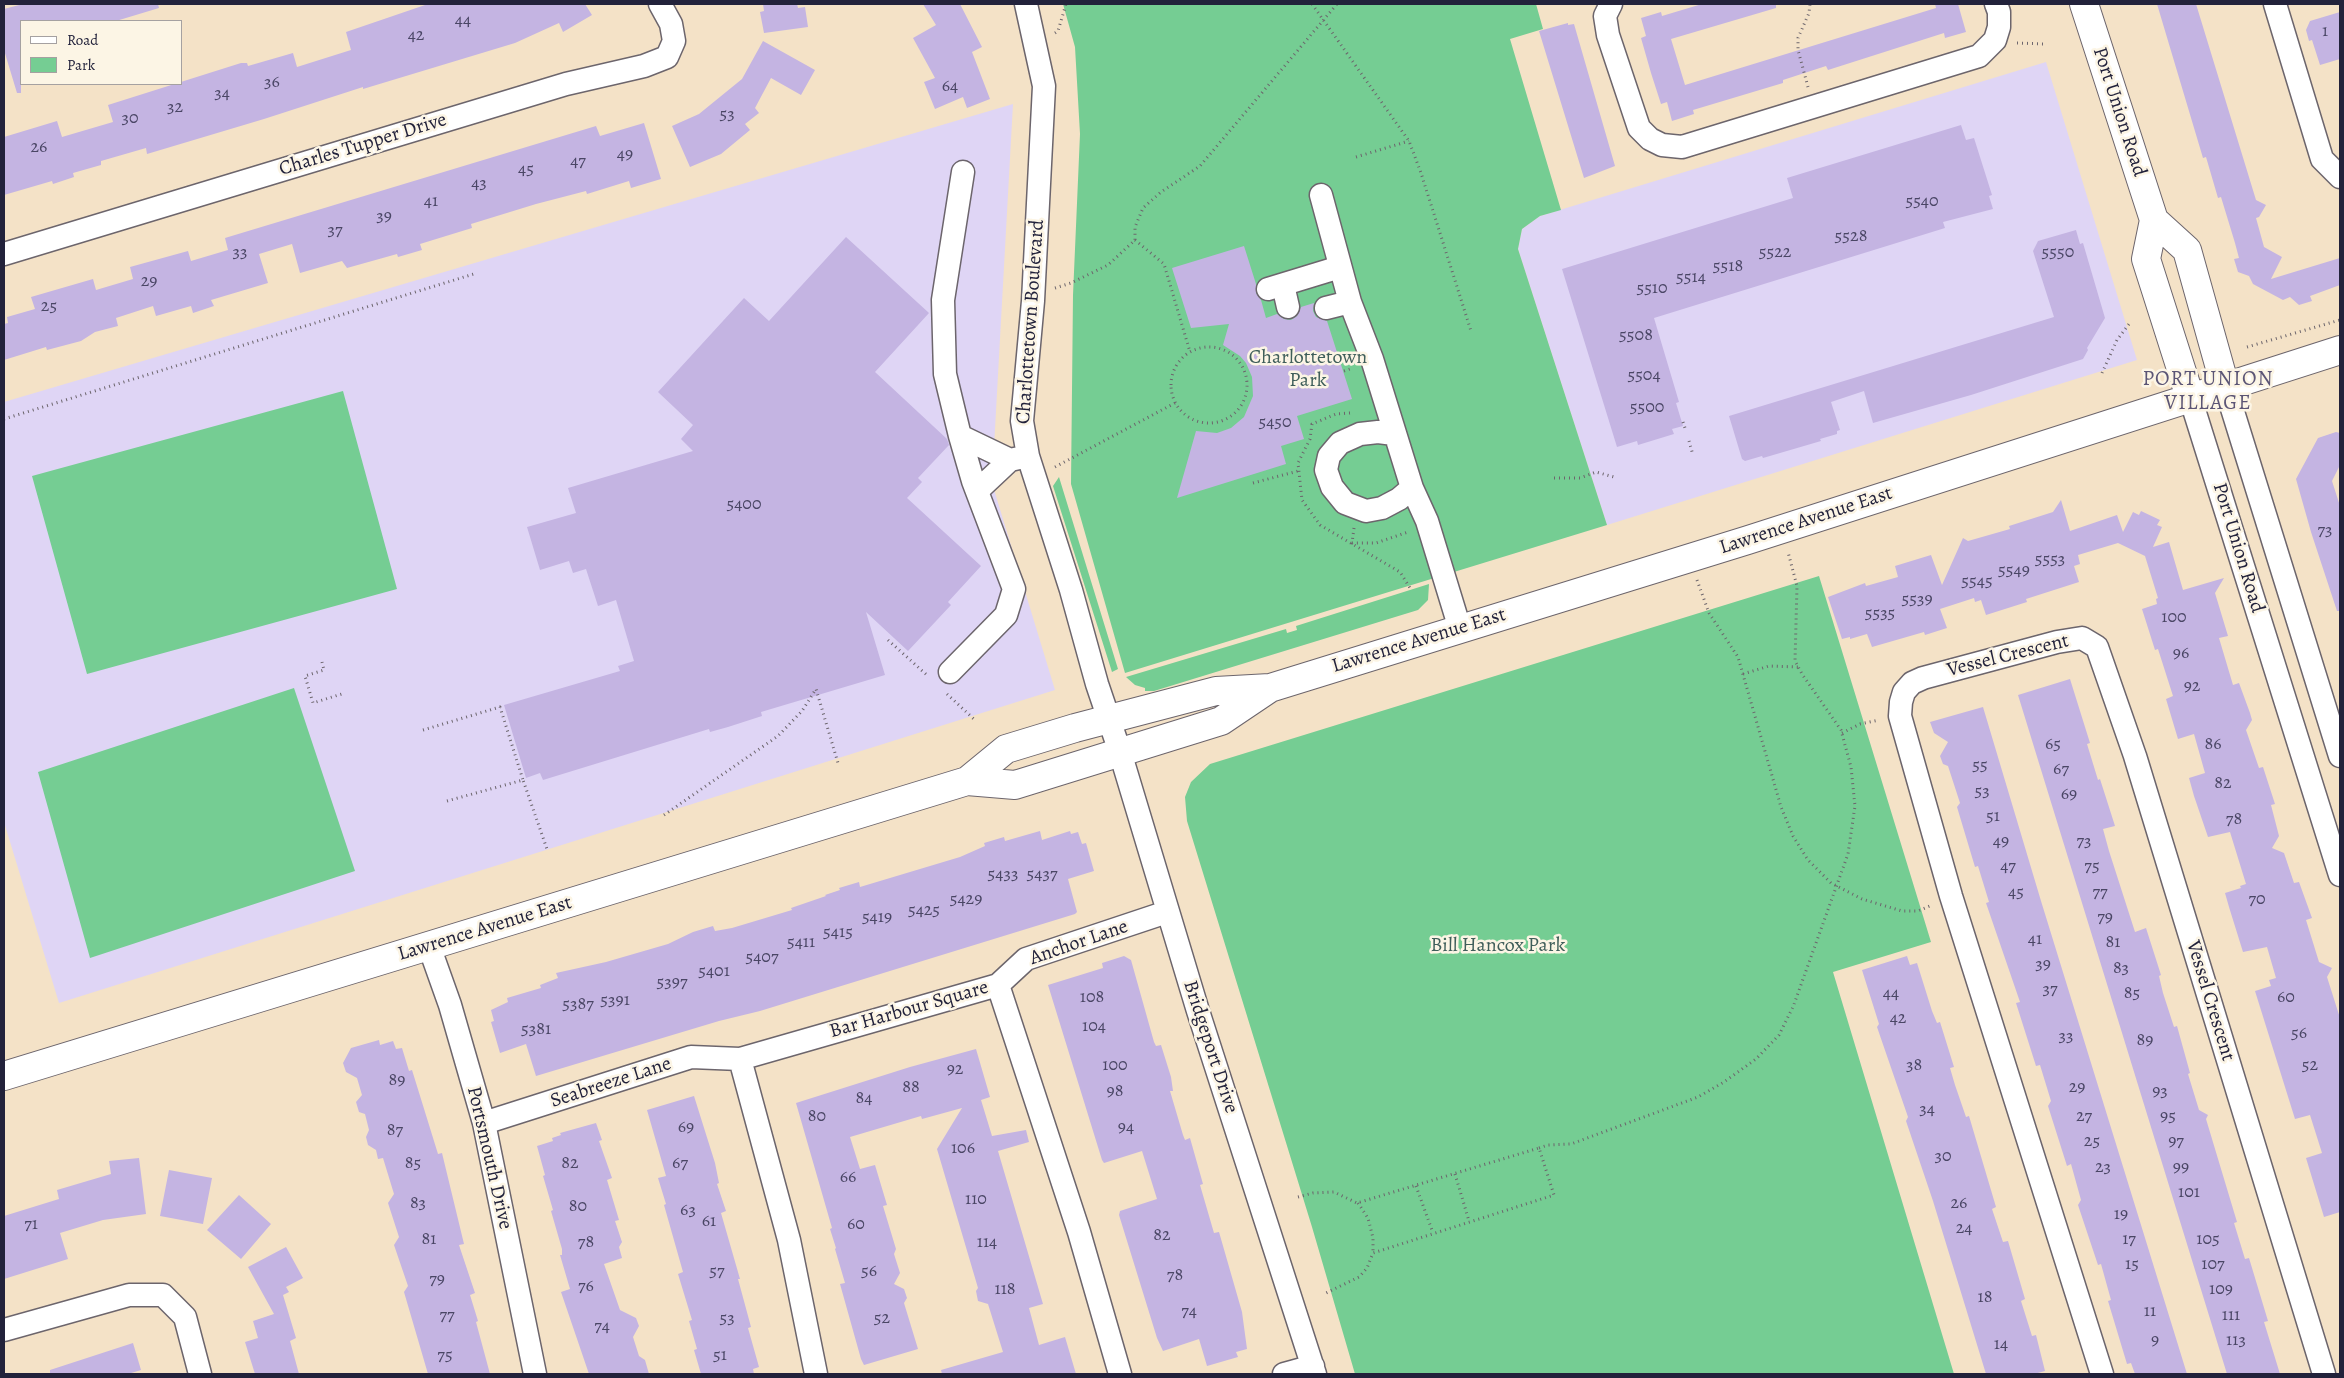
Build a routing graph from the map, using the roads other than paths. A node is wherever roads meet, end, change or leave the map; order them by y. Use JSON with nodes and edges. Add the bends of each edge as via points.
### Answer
{"nodes":[{"id":1,"x":660,"y":4,"type":"edge"},
{"id":2,"x":1026,"y":4,"type":"edge"},
{"id":3,"x":1611,"y":4,"type":"edge"},
{"id":4,"x":1996,"y":4,"type":"edge"},
{"id":5,"x":2084,"y":4,"type":"edge"},
{"id":6,"x":2275,"y":4,"type":"edge"},
{"id":7,"x":963,"y":172,"type":"dead end"},
{"id":8,"x":2340,"y":177,"type":"edge"},
{"id":9,"x":1321,"y":195,"type":"dead end"},
{"id":10,"x":2154,"y":220,"type":"junction"},
{"id":11,"x":4,"y":254,"type":"edge"},
{"id":12,"x":1340,"y":267,"type":"junction"},
{"id":13,"x":1350,"y":302,"type":"junction"},
{"id":14,"x":1288,"y":307,"type":"dead end"},
{"id":15,"x":1326,"y":308,"type":"dead end"},
{"id":16,"x":2340,"y":350,"type":"edge"},
{"id":17,"x":2225,"y":386,"type":"junction"},
{"id":18,"x":2190,"y":397,"type":"junction"},
{"id":19,"x":1394,"y":434,"type":"junction"},
{"id":20,"x":960,"y":436,"type":"junction"},
{"id":21,"x":1024,"y":463,"type":"junction"},
{"id":22,"x":1412,"y":488,"type":"junction"},
{"id":23,"x":977,"y":492,"type":"junction"},
{"id":24,"x":1460,"y":628,"type":"junction"},
{"id":25,"x":950,"y":672,"type":"dead end"},
{"id":26,"x":1270,"y":688,"type":"junction"},
{"id":27,"x":2333,"y":706,"type":"edge"},
{"id":28,"x":2291,"y":717,"type":"junction"},
{"id":29,"x":1108,"y":719,"type":"junction"},
{"id":30,"x":1120,"y":752,"type":"junction"},
{"id":31,"x":2340,"y":756,"type":"edge"},
{"id":32,"x":967,"y":781,"type":"junction"},
{"id":33,"x":2340,"y":875,"type":"edge"},
{"id":34,"x":1167,"y":912,"type":"junction"},
{"id":35,"x":429,"y":946,"type":"junction"},
{"id":36,"x":998,"y":985,"type":"junction"},
{"id":37,"x":740,"y":1059,"type":"junction"},
{"id":38,"x":4,"y":1076,"type":"edge"},
{"id":39,"x":484,"y":1123,"type":"junction"},
{"id":40,"x":4,"y":1330,"type":"edge"},
{"id":41,"x":1314,"y":1370,"type":"edge"},
{"id":42,"x":200,"y":1374,"type":"edge"},
{"id":43,"x":535,"y":1374,"type":"edge"},
{"id":44,"x":816,"y":1374,"type":"edge"},
{"id":45,"x":1120,"y":1374,"type":"edge"},
{"id":46,"x":1284,"y":1374,"type":"edge"},
{"id":47,"x":2102,"y":1374,"type":"edge"},
{"id":48,"x":2324,"y":1374,"type":"edge"}],
"edges":[{"from":1,"to":11,"type":"street","name":"Charles Tupper Drive","via":[[671,24],[674,41],[667,57],[644,66],[566,84]]},
{"from":2,"to":21,"type":"street","name":"Charlottetown Boulevard","via":[[1044,86],[1033,301],[1022,421]]},
{"from":3,"to":4,"type":"street","via":[[1605,16],[1608,35],[1639,128],[1662,145],[1682,147],[1979,56],[1995,40],[1999,12]]},
{"from":5,"to":10,"type":"main road","name":"Port Union Road"},
{"from":6,"to":8,"type":"street","via":[[2322,159]]},
{"from":7,"to":20,"type":"street","via":[[942,300],[945,374]]},
{"from":9,"to":12,"type":"street"},
{"from":10,"to":17,"type":"main road","name":"Port Union Road","via":[[2187,250]]},
{"from":10,"to":18,"type":"main road","name":"Port Union Road","via":[[2146,259]]},
{"from":12,"to":13,"type":"street"},
{"from":12,"to":14,"type":"street","via":[[1276,287]]},
{"from":13,"to":15,"type":"street"},
{"from":13,"to":19,"type":"street","via":[[1372,359]]},
{"from":16,"to":17,"type":"main road","name":"Lawrence Avenue East"},
{"from":17,"to":18,"type":"main road","name":"Lawrence Avenue East"},
{"from":17,"to":27,"type":"street","name":"Port Union Road"},
{"from":18,"to":24,"type":"main road","name":"Lawrence Avenue East","via":[[1782,530]]},
{"from":18,"to":28,"type":"street","name":"Port Union Road"},
{"from":19,"to":22,"type":"street"},
{"from":19,"to":22,"type":"street","via":[[1360,434],[1340,443],[1329,456],[1326,470],[1332,487],[1345,503],[1366,511],[1382,508]]},
{"from":20,"to":21,"type":"street"},
{"from":20,"to":23,"type":"street"},
{"from":21,"to":23,"type":"street"},
{"from":21,"to":29,"type":"street","name":"Charlottetown Boulevard","via":[[1071,590]]},
{"from":22,"to":24,"type":"street","via":[[1427,521]]},
{"from":23,"to":25,"type":"street","via":[[1014,589],[1006,616]]},
{"from":24,"to":26,"type":"main road","name":"Lawrence Avenue East"},
{"from":26,"to":29,"type":"main road","name":"Lawrence Avenue East","via":[[1216,691]]},
{"from":26,"to":30,"type":"main road","name":"Lawrence Avenue East","via":[[1221,721]]},
{"from":27,"to":28,"type":"street"},
{"from":27,"to":31,"type":"street","name":"Port Union Road"},
{"from":28,"to":33,"type":"street","name":"Port Union Road"},
{"from":29,"to":30,"type":"street","name":"Bridgeport Drive"},
{"from":29,"to":32,"type":"main road","name":"Lawrence Avenue East","via":[[1006,749]]},
{"from":30,"to":32,"type":"main road","name":"Lawrence Avenue East","via":[[1015,785]]},
{"from":30,"to":34,"type":"street","name":"Bridgeport Drive"},
{"from":32,"to":35,"type":"main road","name":"Lawrence Avenue East"},
{"from":34,"to":36,"type":"street","name":"Anchor Lane","via":[[1026,959]]},
{"from":34,"to":41,"type":"street","name":"Bridgeport Drive"},
{"from":35,"to":38,"type":"main road","name":"Lawrence Avenue East"},
{"from":35,"to":39,"type":"street","name":"Portsmouth Drive","via":[[450,1004]]},
{"from":36,"to":37,"type":"street","name":"Bar Harbour Square"},
{"from":36,"to":45,"type":"street","name":"Bar Harbour Square"},
{"from":37,"to":39,"type":"street","name":"Seabreeze Lane","via":[[690,1057]]},
{"from":37,"to":44,"type":"street","via":[[789,1240]]},
{"from":39,"to":43,"type":"street","name":"Portsmouth Drive"},
{"from":40,"to":42,"type":"street","via":[[129,1295],[163,1295],[186,1317]]},
{"from":41,"to":46,"type":"street"},
{"from":47,"to":48,"type":"street","name":"Vessel Crescent","via":[[1951,896],[1900,716],[1904,692],[1923,678],[2082,638],[2097,647],[2135,756]]}]}
